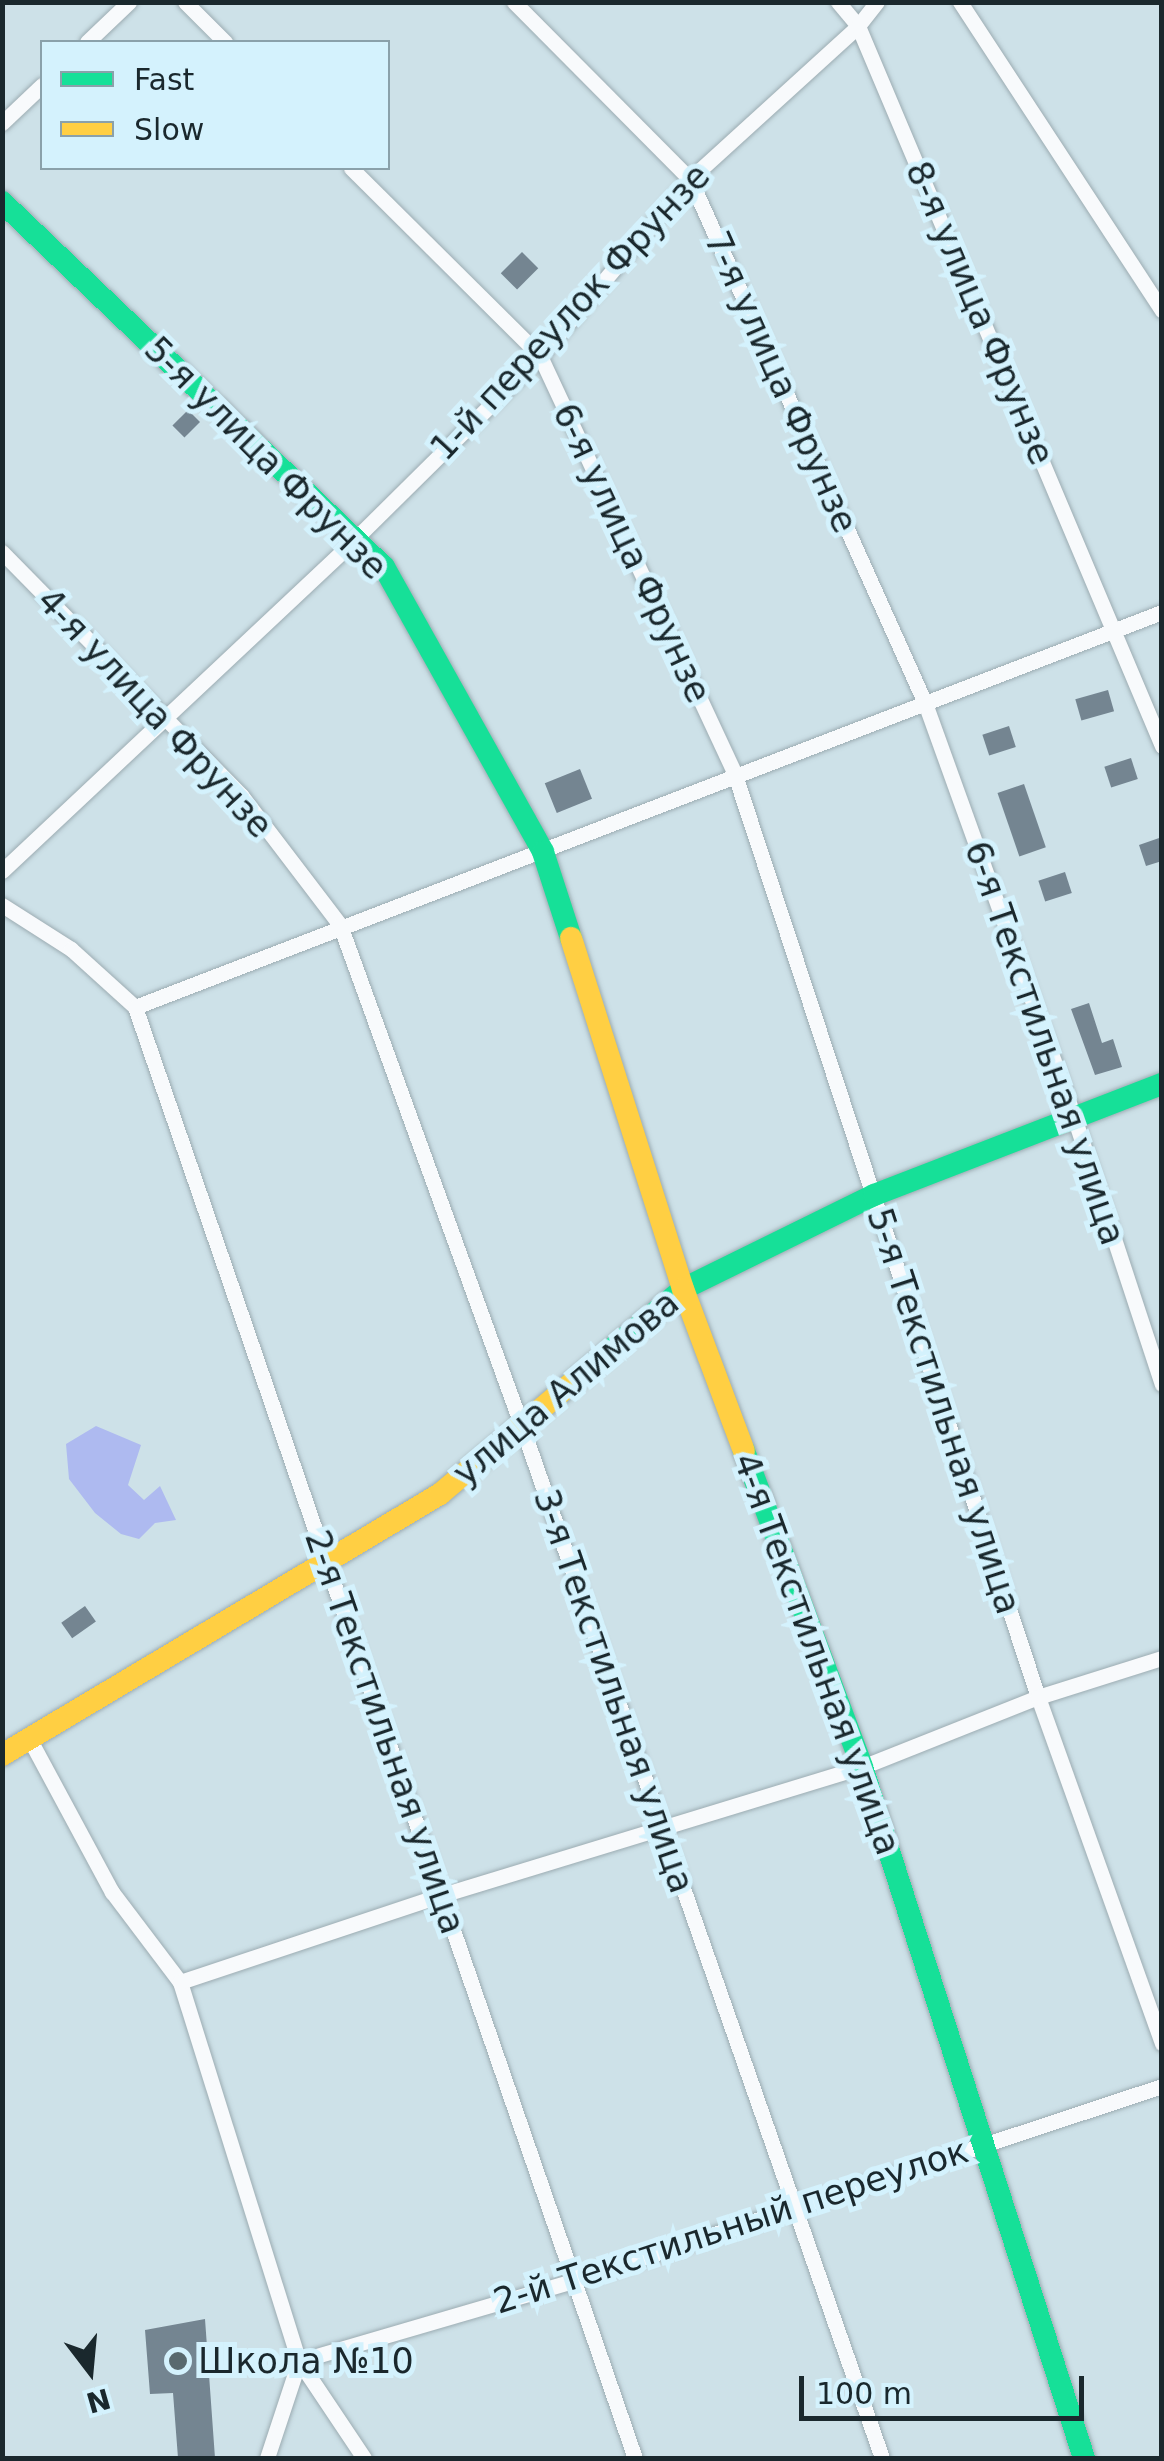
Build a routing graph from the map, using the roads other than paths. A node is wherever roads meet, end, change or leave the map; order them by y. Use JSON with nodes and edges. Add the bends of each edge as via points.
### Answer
{"nodes":[{"id":1,"x":129,"y":2,"type":"edge"},
{"id":2,"x":185,"y":2,"type":"edge"},
{"id":3,"x":514,"y":2,"type":"edge"},
{"id":4,"x":838,"y":2,"type":"edge"},
{"id":5,"x":878,"y":2,"type":"edge"},
{"id":6,"x":960,"y":2,"type":"edge"},
{"id":7,"x":858,"y":26,"type":"junction"},
{"id":8,"x":89,"y":40,"type":"edge"},
{"id":9,"x":223,"y":40,"type":"edge"},
{"id":10,"x":40,"y":87,"type":"edge"},
{"id":11,"x":2,"y":123,"type":"edge"},
{"id":12,"x":353,"y":170,"type":"edge"},
{"id":13,"x":690,"y":178,"type":"junction"},
{"id":14,"x":2,"y":202,"type":"edge"},
{"id":15,"x":1162,"y":311,"type":"edge"},
{"id":16,"x":540,"y":356,"type":"junction"},
{"id":17,"x":355,"y":539,"type":"junction"},
{"id":18,"x":2,"y":552,"type":"edge"},
{"id":19,"x":1162,"y":612,"type":"edge"},
{"id":20,"x":1114,"y":628,"type":"junction"},
{"id":21,"x":925,"y":703,"type":"junction"},
{"id":22,"x":164,"y":717,"type":"junction"},
{"id":23,"x":1162,"y":746,"type":"edge"},
{"id":24,"x":735,"y":775,"type":"junction"},
{"id":25,"x":543,"y":852,"type":"junction"},
{"id":26,"x":2,"y":871,"type":"edge"},
{"id":27,"x":2,"y":905,"type":"edge"},
{"id":28,"x":340,"y":925,"type":"junction"},
{"id":29,"x":135,"y":1006,"type":"junction"},
{"id":30,"x":1162,"y":1084,"type":"edge"},
{"id":31,"x":1075,"y":1120,"type":"junction"},
{"id":32,"x":874,"y":1195,"type":"junction"},
{"id":33,"x":683,"y":1289,"type":"junction"},
{"id":34,"x":1162,"y":1384,"type":"edge"},
{"id":35,"x":522,"y":1427,"type":"junction"},
{"id":36,"x":329,"y":1564,"type":"junction"},
{"id":37,"x":1162,"y":1658,"type":"edge"},
{"id":38,"x":1038,"y":1697,"type":"junction"},
{"id":39,"x":30,"y":1740,"type":"junction"},
{"id":40,"x":2,"y":1755,"type":"edge"},
{"id":41,"x":862,"y":1767,"type":"junction"},
{"id":42,"x":660,"y":1826,"type":"junction"},
{"id":43,"x":440,"y":1896,"type":"junction"},
{"id":44,"x":180,"y":1982,"type":"junction"},
{"id":45,"x":1162,"y":2044,"type":"edge"},
{"id":46,"x":1162,"y":2086,"type":"edge"},
{"id":47,"x":986,"y":2144,"type":"junction"},
{"id":48,"x":793,"y":2205,"type":"junction"},
{"id":49,"x":572,"y":2282,"type":"junction"},
{"id":50,"x":299,"y":2361,"type":"junction"},
{"id":51,"x":267,"y":2458,"type":"edge"},
{"id":52,"x":364,"y":2458,"type":"edge"},
{"id":53,"x":634,"y":2458,"type":"edge"},
{"id":54,"x":882,"y":2458,"type":"edge"},
{"id":55,"x":1084,"y":2458,"type":"edge"}],
"edges":[{"from":1,"to":8,"type":"street"},
{"from":2,"to":9,"type":"street"},
{"from":3,"to":13,"type":"street","name":"7-я улица Фрунзе"},
{"from":4,"to":7,"type":"street","name":"8-я улица Фрунзе"},
{"from":5,"to":7,"type":"street","name":"1-й переулок Фрунзе"},
{"from":6,"to":15,"type":"street"},
{"from":7,"to":13,"type":"street","name":"1-й переулок Фрунзе"},
{"from":7,"to":20,"type":"street","name":"8-я улица Фрунзе"},
{"from":10,"to":11,"type":"street"},
{"from":12,"to":16,"type":"street","name":"6-я улица Фрунзе"},
{"from":13,"to":16,"type":"street","name":"1-й переулок Фрунзе"},
{"from":13,"to":21,"type":"street","name":"7-я улица Фрунзе"},
{"from":14,"to":17,"type":"street","name":"5-я улица Фрунзе"},
{"from":16,"to":17,"type":"street","name":"1-й переулок Фрунзе"},
{"from":16,"to":24,"type":"street","name":"6-я улица Фрунзе"},
{"from":17,"to":22,"type":"street","name":"1-й переулок Фрунзе"},
{"from":17,"to":25,"type":"street","name":"5-я улица Фрунзе","via":[[384,567]]},
{"from":18,"to":22,"type":"street","name":"4-я улица Фрунзе"},
{"from":19,"to":20,"type":"street"},
{"from":20,"to":21,"type":"street"},
{"from":20,"to":23,"type":"street","name":"8-я улица Фрунзе"},
{"from":21,"to":24,"type":"street"},
{"from":21,"to":31,"type":"street","name":"6-я Текстильная улица"},
{"from":22,"to":26,"type":"street","name":"1-й переулок Фрунзе"},
{"from":22,"to":28,"type":"street","name":"4-я улица Фрунзе","via":[[241,795]]},
{"from":24,"to":25,"type":"street"},
{"from":24,"to":32,"type":"street","name":"5-я Текстильная улица"},
{"from":25,"to":28,"type":"street"},
{"from":25,"to":33,"type":"street","name":"4-я Текстильная улица"},
{"from":27,"to":29,"type":"street","via":[[71,949]]},
{"from":28,"to":29,"type":"street"},
{"from":28,"to":35,"type":"street","name":"3-я Текстильная улица"},
{"from":29,"to":36,"type":"street","name":"2-я Текстильная улица"},
{"from":30,"to":31,"type":"street","name":"улица Алимова"},
{"from":31,"to":32,"type":"street","name":"улица Алимова"},
{"from":31,"to":34,"type":"street","name":"6-я Текстильная улица"},
{"from":32,"to":33,"type":"street","name":"улица Алимова"},
{"from":32,"to":38,"type":"street","name":"5-я Текстильная улица"},
{"from":33,"to":35,"type":"street","name":"улица Алимова"},
{"from":33,"to":41,"type":"street","name":"4-я Текстильная улица"},
{"from":35,"to":36,"type":"street","name":"улица Алимова","via":[[440,1494]]},
{"from":35,"to":42,"type":"street","name":"3-я Текстильная улица"},
{"from":36,"to":39,"type":"street","name":"улица Алимова"},
{"from":36,"to":43,"type":"street","name":"2-я Текстильная улица"},
{"from":37,"to":38,"type":"street"},
{"from":38,"to":41,"type":"street"},
{"from":38,"to":45,"type":"street","name":"5-я Текстильная улица"},
{"from":39,"to":40,"type":"street","name":"улица Алимова"},
{"from":39,"to":44,"type":"street","via":[[112,1892]]},
{"from":41,"to":42,"type":"street"},
{"from":41,"to":47,"type":"street","name":"4-я Текстильная улица"},
{"from":42,"to":43,"type":"street"},
{"from":42,"to":48,"type":"street","name":"3-я Текстильная улица"},
{"from":43,"to":44,"type":"street"},
{"from":43,"to":49,"type":"street","name":"2-я Текстильная улица"},
{"from":44,"to":50,"type":"street"},
{"from":46,"to":47,"type":"street","name":"2-й Текстильный переулок"},
{"from":47,"to":48,"type":"street","name":"2-й Текстильный переулок"},
{"from":47,"to":55,"type":"street","name":"4-я Текстильная улица"},
{"from":48,"to":49,"type":"street","name":"2-й Текстильный переулок"},
{"from":48,"to":54,"type":"street","name":"3-я Текстильная улица"},
{"from":49,"to":50,"type":"street","name":"2-й Текстильный переулок"},
{"from":49,"to":53,"type":"street","name":"2-я Текстильная улица"},
{"from":50,"to":51,"type":"street"},
{"from":50,"to":52,"type":"street"}]}
